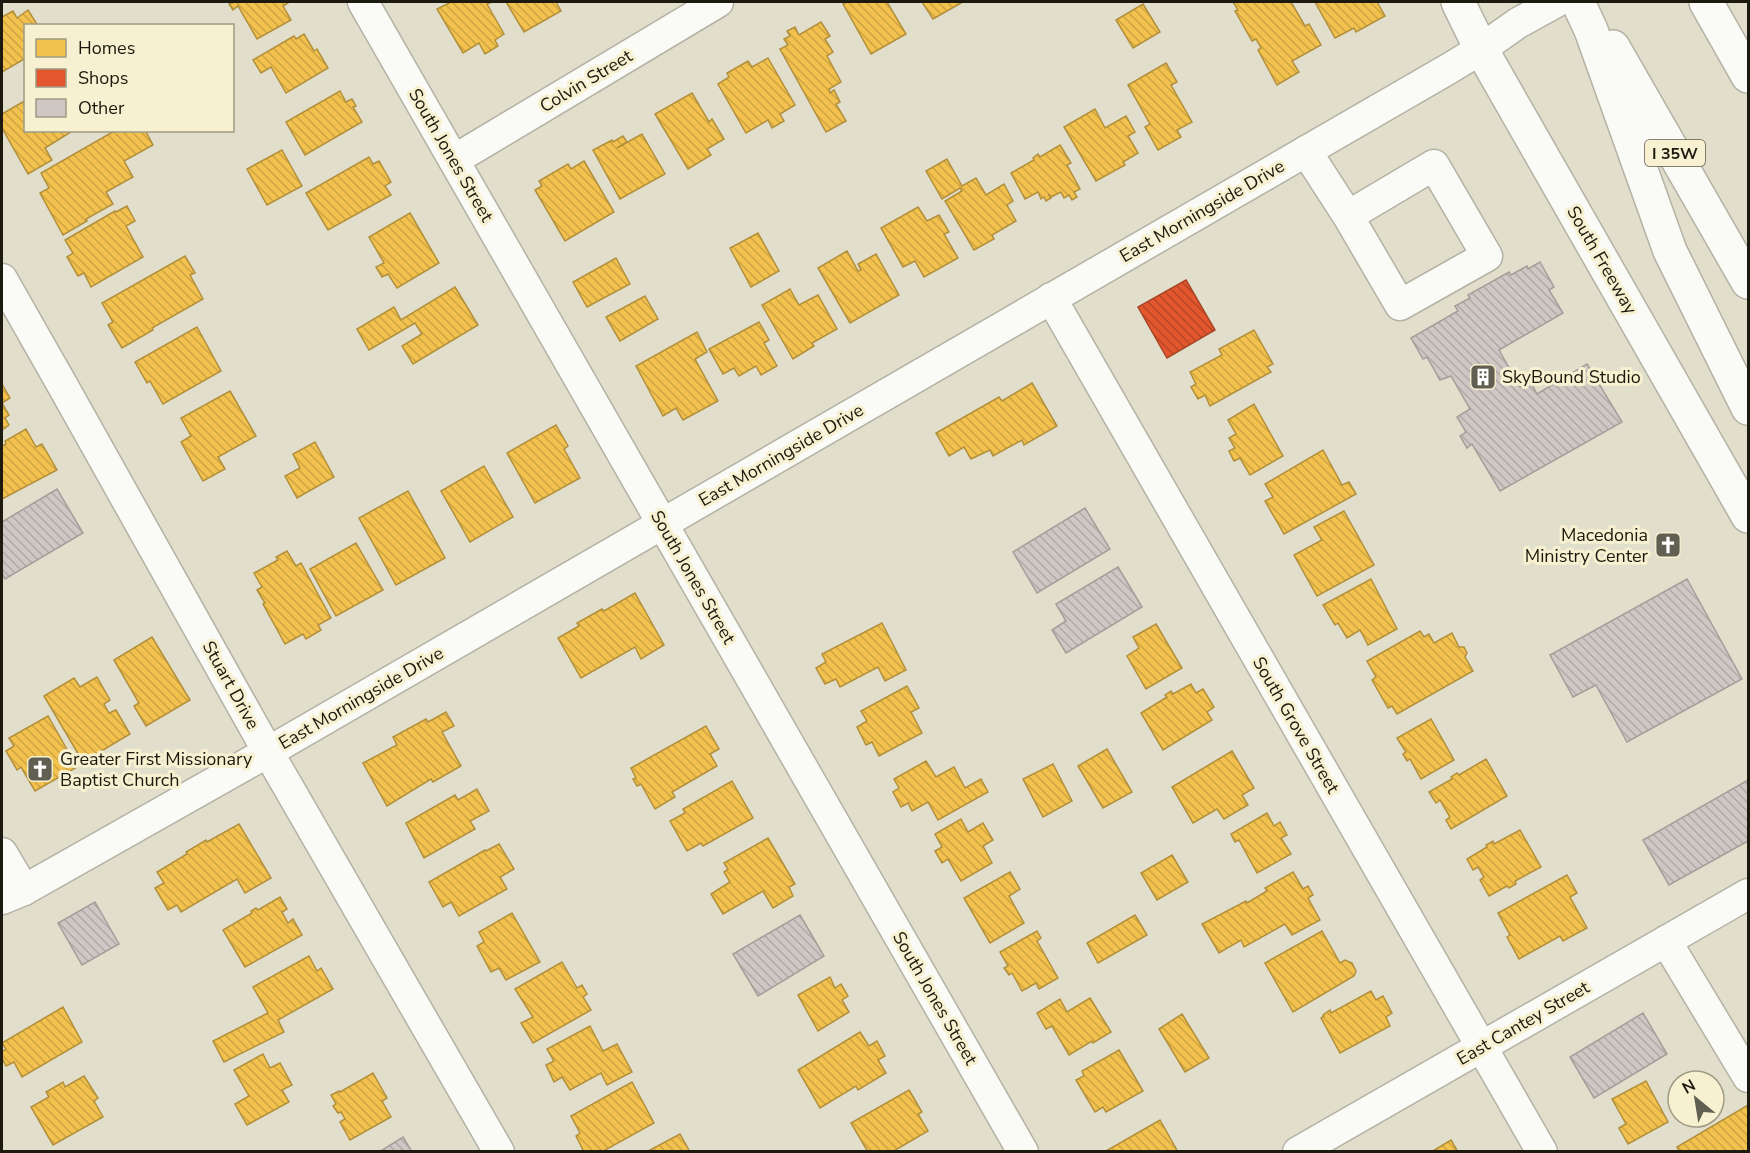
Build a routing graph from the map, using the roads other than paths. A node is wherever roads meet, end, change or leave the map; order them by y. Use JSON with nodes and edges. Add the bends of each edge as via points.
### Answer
{"nodes":[{"id":1,"x":363,"y":2,"type":"edge"},
{"id":2,"x":718,"y":2,"type":"edge"},
{"id":3,"x":1458,"y":2,"type":"edge"},
{"id":4,"x":1556,"y":2,"type":"edge"},
{"id":5,"x":1578,"y":2,"type":"edge"},
{"id":6,"x":1587,"y":2,"type":"edge"},
{"id":7,"x":1706,"y":2,"type":"edge"},
{"id":8,"x":1481,"y":49,"type":"junction"},
{"id":9,"x":1749,"y":63,"type":"edge"},
{"id":10,"x":1749,"y":76,"type":"edge"},
{"id":11,"x":1306,"y":151,"type":"junction"},
{"id":12,"x":454,"y":160,"type":"junction"},
{"id":13,"x":1348,"y":216,"type":"junction"},
{"id":14,"x":2,"y":279,"type":"edge"},
{"id":15,"x":1749,"y":282,"type":"edge"},
{"id":16,"x":1051,"y":298,"type":"junction"},
{"id":17,"x":1749,"y":408,"type":"edge"},
{"id":18,"x":1749,"y":516,"type":"edge"},
{"id":19,"x":662,"y":524,"type":"junction"},
{"id":20,"x":268,"y":752,"type":"junction"},
{"id":21,"x":2,"y":853,"type":"edge"},
{"id":22,"x":13,"y":894,"type":"edge"},
{"id":23,"x":1749,"y":894,"type":"edge"},
{"id":24,"x":1666,"y":941,"type":"junction"},
{"id":25,"x":1481,"y":1047,"type":"junction"},
{"id":26,"x":1749,"y":1077,"type":"edge"},
{"id":27,"x":498,"y":1152,"type":"edge"},
{"id":28,"x":1023,"y":1152,"type":"edge"},
{"id":29,"x":1298,"y":1152,"type":"edge"},
{"id":30,"x":1542,"y":1152,"type":"edge"}],
"edges":[{"from":1,"to":12,"type":"street","name":"South Jones Street"},
{"from":2,"to":12,"type":"street","name":"Colvin Street"},
{"from":3,"to":8,"type":"main road","name":"South Freeway"},
{"from":4,"to":8,"type":"street","name":"East Morningside Drive"},
{"from":5,"to":17,"type":"main road","via":[[1670,251]]},
{"from":6,"to":15,"type":"main road","number":"I 35W"},
{"from":7,"to":9,"type":"main road"},
{"from":7,"to":10,"type":"main road"},
{"from":8,"to":11,"type":"street","name":"East Morningside Drive"},
{"from":8,"to":18,"type":"main road","name":"South Freeway"},
{"from":11,"to":13,"type":"street"},
{"from":11,"to":16,"type":"street","name":"East Morningside Drive"},
{"from":12,"to":19,"type":"street","name":"South Jones Street"},
{"from":13,"to":13,"type":"street","via":[[1400,305],[1487,256],[1434,165]]},
{"from":14,"to":20,"type":"street","name":"Stuart Drive"},
{"from":16,"to":19,"type":"street","name":"East Morningside Drive"},
{"from":16,"to":25,"type":"street","name":"South Grove Street"},
{"from":19,"to":20,"type":"street","name":"East Morningside Drive"},
{"from":19,"to":28,"type":"street","name":"South Jones Street"},
{"from":20,"to":22,"type":"street","name":"East Morningside Drive"},
{"from":20,"to":27,"type":"street","name":"Stuart Drive"},
{"from":21,"to":22,"type":"street"},
{"from":23,"to":24,"type":"street","name":"East Cantey Street"},
{"from":24,"to":25,"type":"street","name":"East Cantey Street"},
{"from":24,"to":26,"type":"street"},
{"from":25,"to":29,"type":"street","name":"East Cantey Street"},
{"from":25,"to":30,"type":"street","name":"South Grove Street"}]}
